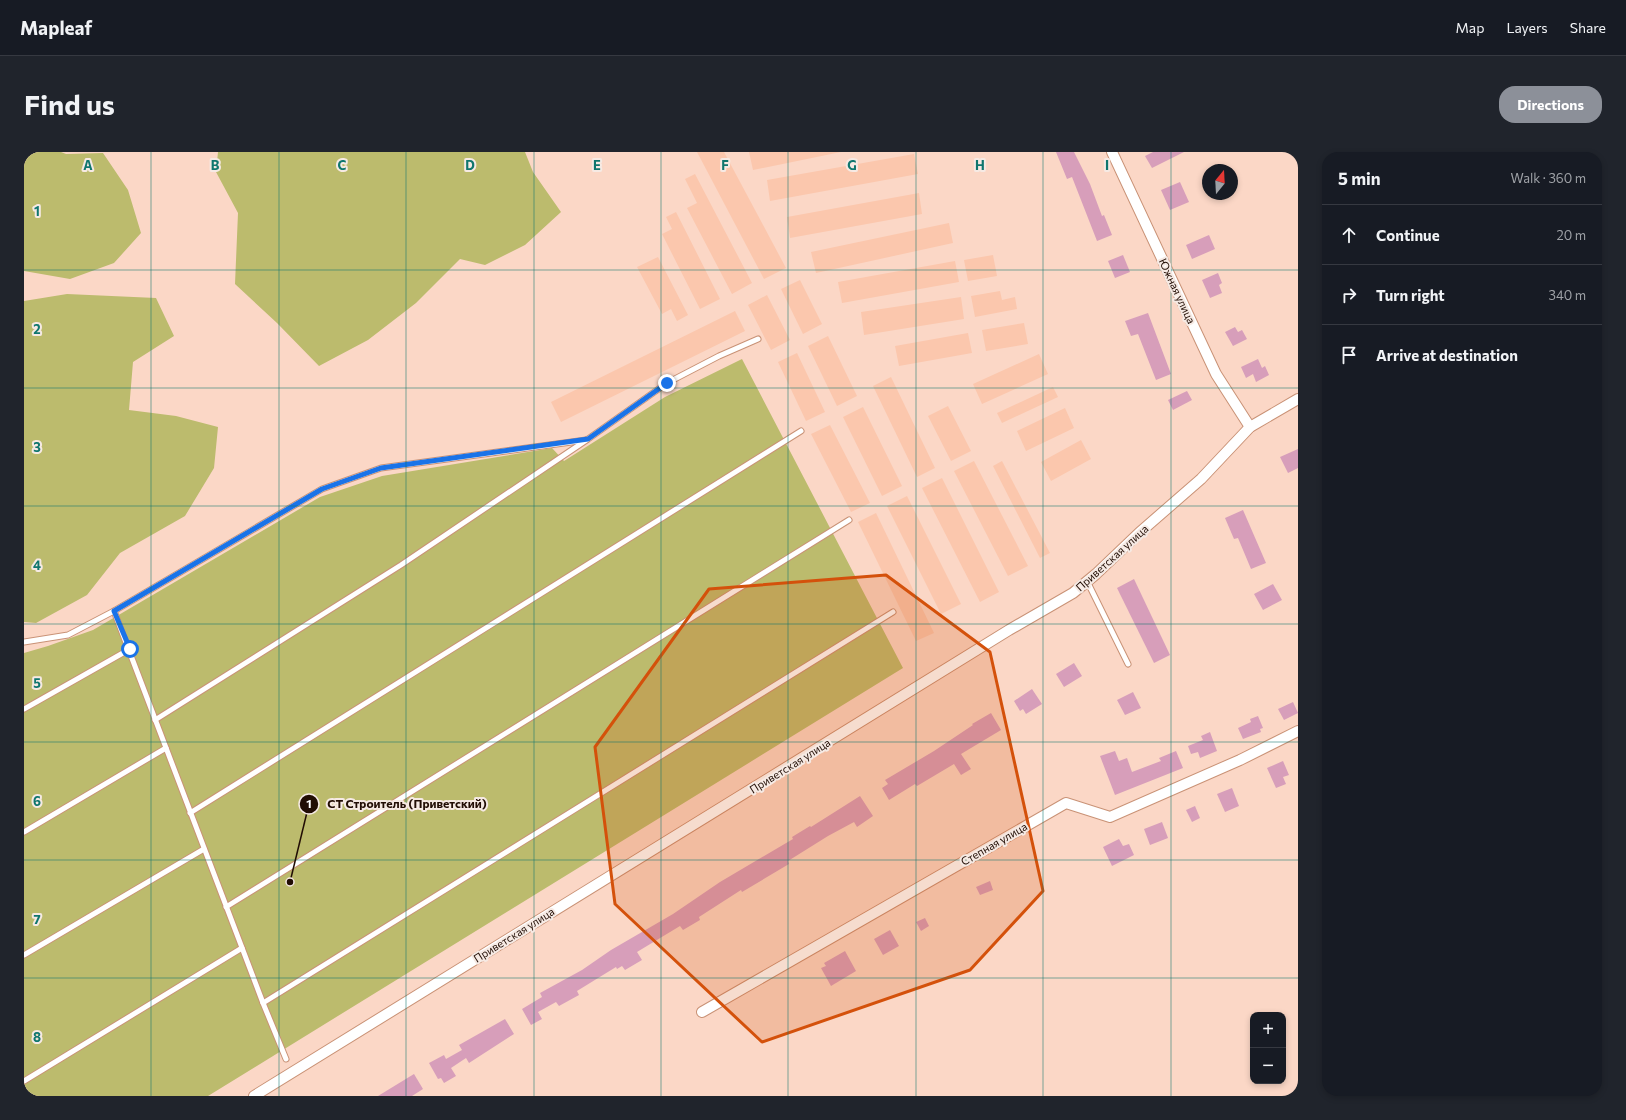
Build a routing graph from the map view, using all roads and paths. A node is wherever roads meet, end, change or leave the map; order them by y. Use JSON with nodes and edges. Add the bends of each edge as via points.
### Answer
{"nodes":[{"id":1,"x":1112,"y":152,"type":"edge"},
{"id":2,"x":758,"y":339,"type":"dead end"},
{"id":3,"x":1298,"y":399,"type":"edge"},
{"id":4,"x":1250,"y":426,"type":"junction"},
{"id":5,"x":801,"y":431,"type":"dead end"},
{"id":6,"x":588,"y":439,"type":"junction"},
{"id":7,"x":849,"y":520,"type":"dead end"},
{"id":8,"x":1087,"y":581,"type":"junction"},
{"id":9,"x":114,"y":611,"type":"junction"},
{"id":10,"x":893,"y":612,"type":"dead end"},
{"id":11,"x":24,"y":642,"type":"edge"},
{"id":12,"x":130,"y":649,"type":"junction"},
{"id":13,"x":1128,"y":664,"type":"dead end"},
{"id":14,"x":24,"y":709,"type":"edge"},
{"id":15,"x":155,"y":720,"type":"junction"},
{"id":16,"x":1298,"y":732,"type":"edge"},
{"id":17,"x":166,"y":748,"type":"junction"},
{"id":18,"x":190,"y":813,"type":"junction"},
{"id":19,"x":24,"y":832,"type":"edge"},
{"id":20,"x":204,"y":849,"type":"junction"},
{"id":21,"x":226,"y":907,"type":"junction"},
{"id":22,"x":242,"y":948,"type":"junction"},
{"id":23,"x":24,"y":955,"type":"edge"},
{"id":24,"x":263,"y":1003,"type":"junction"},
{"id":25,"x":702,"y":1012,"type":"dead end"},
{"id":26,"x":286,"y":1059,"type":"dead end"},
{"id":27,"x":24,"y":1081,"type":"edge"},
{"id":28,"x":254,"y":1096,"type":"edge"}],
"edges":[{"from":1,"to":4,"type":"street","name":"Южная улица","via":[[1216,374]]},
{"from":2,"to":6,"type":"lane","via":[[667,383]]},
{"from":3,"to":4,"type":"street","name":"Приветская улица"},
{"from":4,"to":8,"type":"street","name":"Приветская улица","via":[[1201,479]]},
{"from":5,"to":18,"type":"lane"},
{"from":6,"to":9,"type":"lane","via":[[381,468],[322,489]]},
{"from":6,"to":15,"type":"lane","via":[[401,565]]},
{"from":7,"to":21,"type":"lane"},
{"from":8,"to":13,"type":"lane"},
{"from":8,"to":28,"type":"street","name":"Приветская улица"},
{"from":9,"to":11,"type":"lane","via":[[68,635]]},
{"from":9,"to":12,"type":"lane"},
{"from":10,"to":24,"type":"lane"},
{"from":12,"to":14,"type":"lane"},
{"from":12,"to":15,"type":"lane"},
{"from":15,"to":17,"type":"lane"},
{"from":16,"to":25,"type":"street","name":"Степная улица","via":[[1110,817],[1066,802]]},
{"from":17,"to":18,"type":"lane"},
{"from":17,"to":19,"type":"lane"},
{"from":18,"to":20,"type":"lane"},
{"from":20,"to":21,"type":"lane"},
{"from":20,"to":23,"type":"lane"},
{"from":21,"to":22,"type":"lane"},
{"from":22,"to":24,"type":"lane"},
{"from":22,"to":27,"type":"lane"},
{"from":24,"to":26,"type":"lane"}]}
